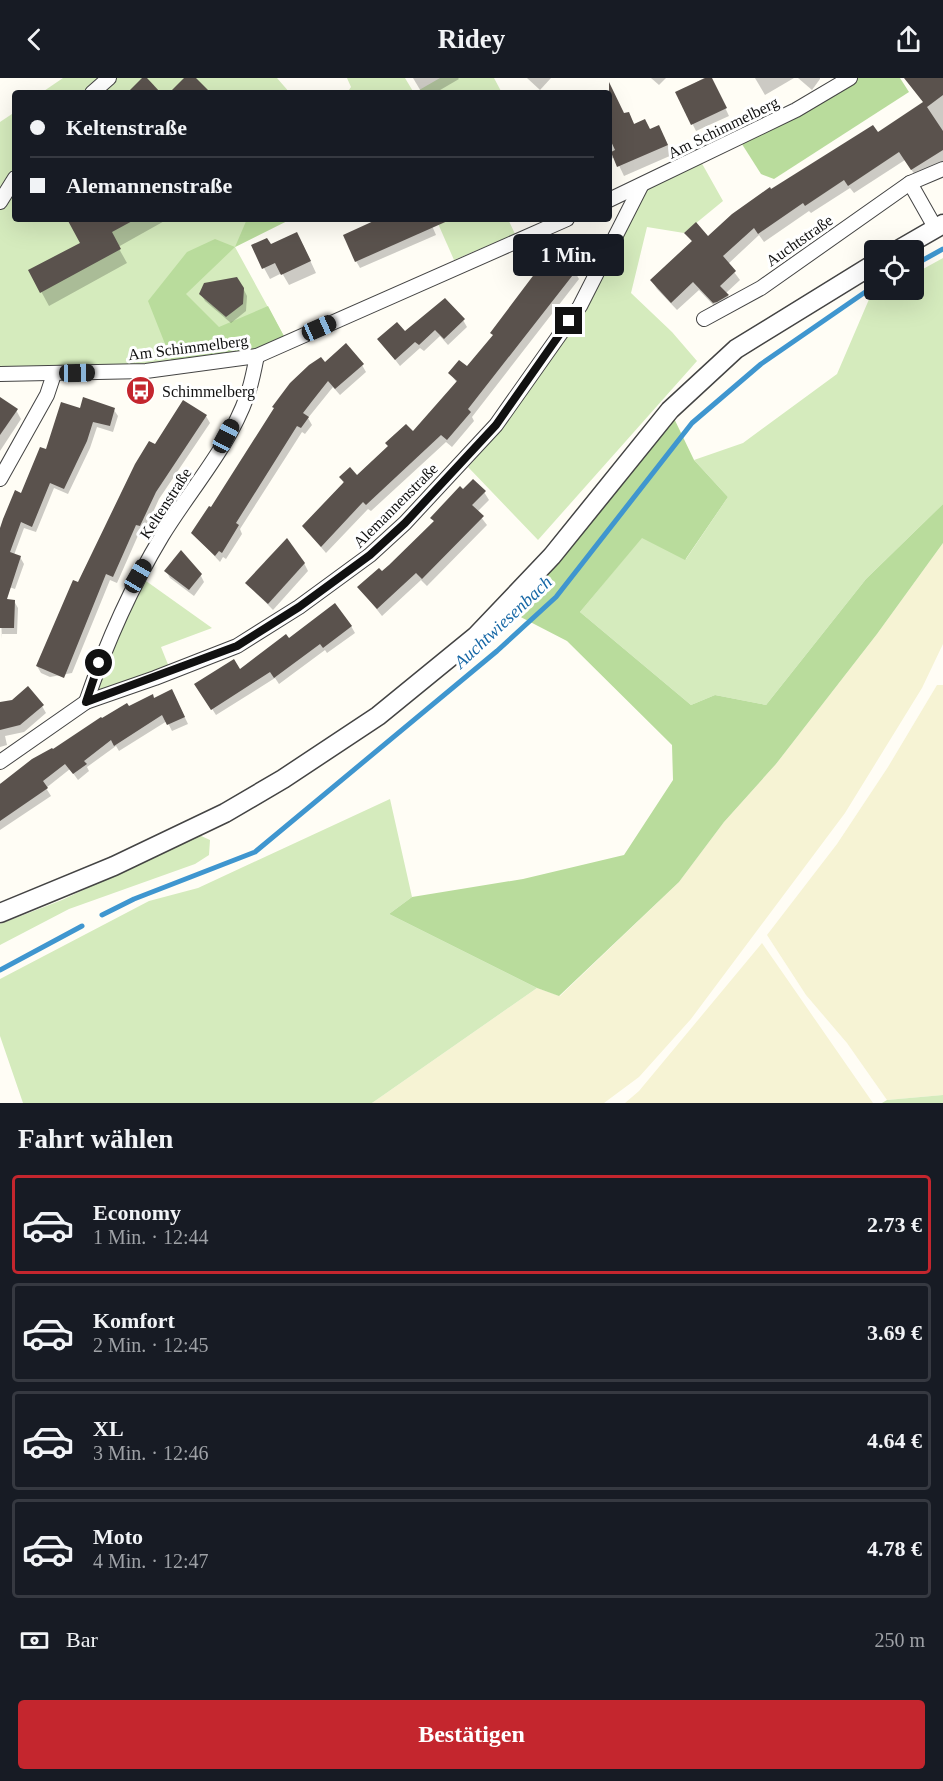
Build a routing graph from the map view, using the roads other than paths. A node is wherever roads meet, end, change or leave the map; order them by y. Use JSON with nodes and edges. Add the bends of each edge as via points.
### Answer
{"nodes":[{"id":1,"x":109,"y":78,"type":"edge"},
{"id":2,"x":850,"y":78,"type":"edge"},
{"id":3,"x":95,"y":90,"type":"edge"},
{"id":4,"x":943,"y":169,"type":"edge"},
{"id":5,"x":12,"y":183,"type":"edge"},
{"id":6,"x":910,"y":183,"type":"junction"},
{"id":7,"x":641,"y":186,"type":"junction"},
{"id":8,"x":612,"y":199,"type":"edge"},
{"id":9,"x":0,"y":202,"type":"edge"},
{"id":10,"x":560,"y":222,"type":"edge"},
{"id":11,"x":939,"y":226,"type":"edge"},
{"id":12,"x":915,"y":240,"type":"edge"},
{"id":13,"x":864,"y":270,"type":"edge"},
{"id":14,"x":704,"y":319,"type":"dead end"},
{"id":15,"x":257,"y":356,"type":"junction"},
{"id":16,"x":0,"y":374,"type":"edge"},
{"id":17,"x":54,"y":374,"type":"junction"},
{"id":18,"x":0,"y":479,"type":"edge"},
{"id":19,"x":86,"y":702,"type":"junction"},
{"id":20,"x":0,"y":762,"type":"edge"},
{"id":21,"x":0,"y":913,"type":"edge"}],
"edges":[{"from":1,"to":3,"type":"street"},
{"from":2,"to":7,"type":"street","name":"Am Schimmelberg","via":[[796,110]]},
{"from":4,"to":6,"type":"street","name":"Auchtstraße"},
{"from":5,"to":9,"type":"street"},
{"from":6,"to":11,"type":"street"},
{"from":6,"to":14,"type":"street","name":"Auchtstraße","via":[[760,288]]},
{"from":7,"to":8,"type":"street","name":"Am Schimmelberg"},
{"from":7,"to":19,"type":"street","name":"Alemannenstraße","via":[[580,306],[538,367],[496,425],[396,531],[299,607],[237,646]]},
{"from":10,"to":15,"type":"street","name":"Am Schimmelberg"},
{"from":11,"to":12,"type":"street"},
{"from":13,"to":21,"type":"street","via":[[736,349],[670,410],[552,556],[476,636],[378,716],[225,813],[114,866]]},
{"from":15,"to":17,"type":"street","name":"Am Schimmelberg","via":[[146,371]]},
{"from":15,"to":19,"type":"street","name":"Keltenstraße","via":[[247,396],[216,456],[138,576],[106,644]]},
{"from":16,"to":17,"type":"street","name":"Am Schimmelberg"},
{"from":17,"to":18,"type":"street","via":[[47,395]]},
{"from":19,"to":20,"type":"street","name":"Alemannenstraße"}]}
